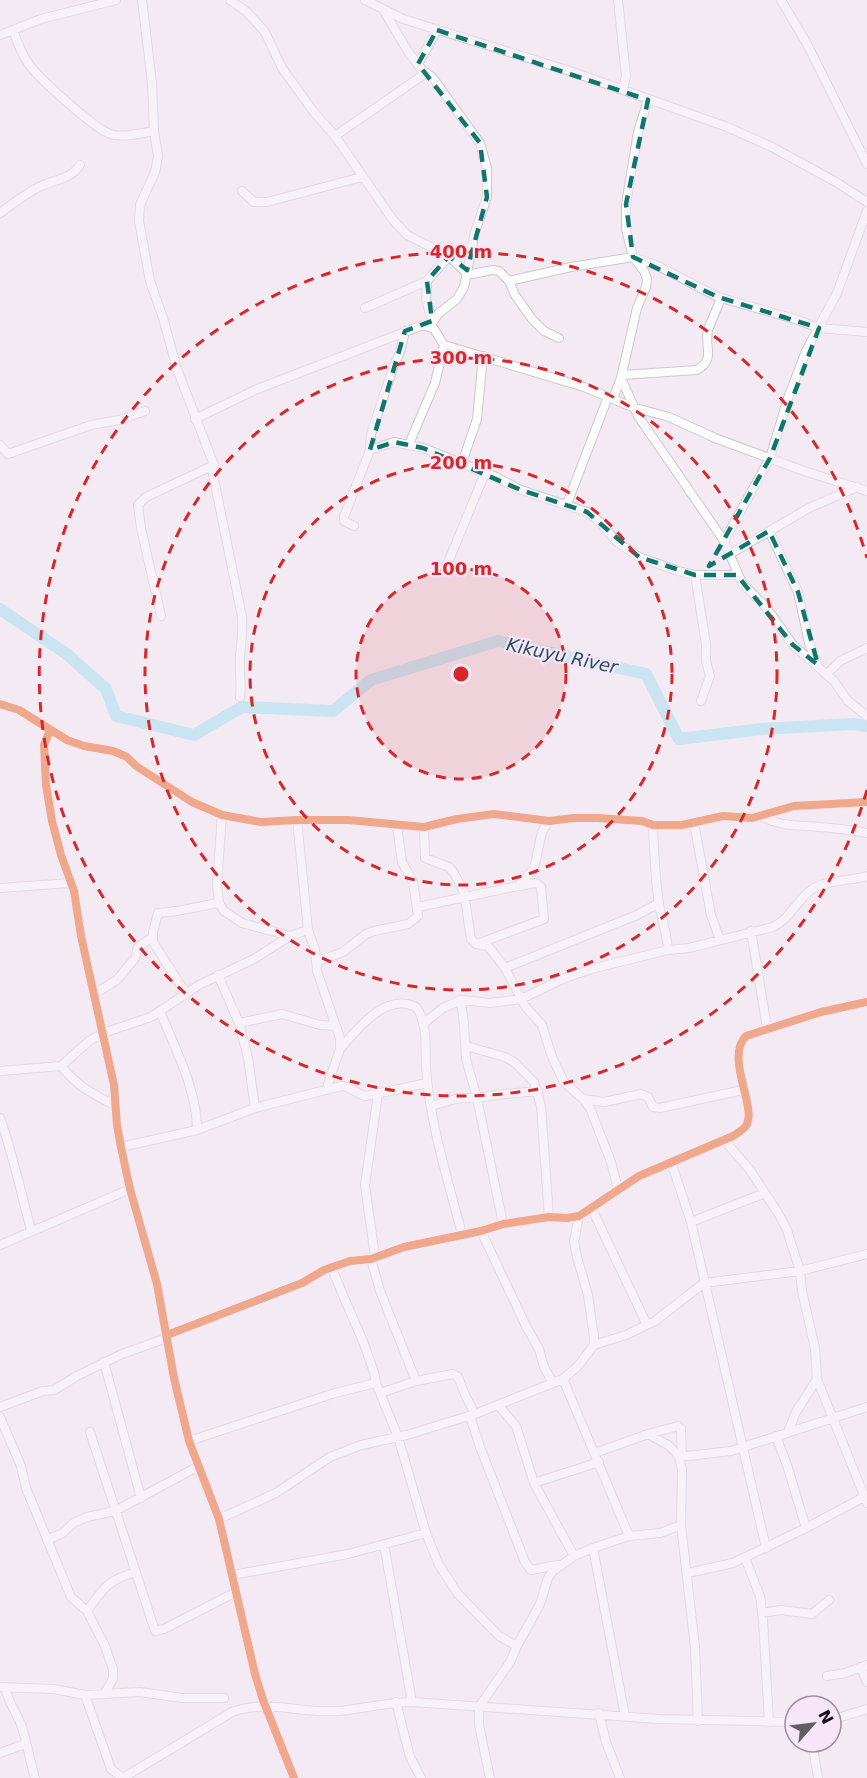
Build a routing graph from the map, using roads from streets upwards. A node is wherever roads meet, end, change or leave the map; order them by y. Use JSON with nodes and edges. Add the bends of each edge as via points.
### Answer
{"nodes":[{"id":1,"x":116,"y":0,"type":"edge"},
{"id":2,"x":142,"y":0,"type":"edge"},
{"id":3,"x":230,"y":0,"type":"edge"},
{"id":4,"x":365,"y":0,"type":"edge"},
{"id":5,"x":618,"y":0,"type":"edge"},
{"id":6,"x":781,"y":0,"type":"edge"},
{"id":7,"x":383,"y":10,"type":"junction"},
{"id":8,"x":13,"y":30,"type":"junction"},
{"id":9,"x":437,"y":30,"type":"junction"},
{"id":10,"x":0,"y":35,"type":"edge"},
{"id":11,"x":418,"y":64,"type":"junction"},
{"id":12,"x":426,"y":73,"type":"junction"},
{"id":13,"x":623,"y":89,"type":"junction"},
{"id":14,"x":648,"y":100,"type":"junction"},
{"id":15,"x":154,"y":131,"type":"junction"},
{"id":16,"x":335,"y":136,"type":"junction"},
{"id":17,"x":867,"y":164,"type":"edge"},
{"id":18,"x":80,"y":165,"type":"dead end"},
{"id":19,"x":362,"y":177,"type":"junction"},
{"id":20,"x":242,"y":191,"type":"dead end"},
{"id":21,"x":867,"y":202,"type":"edge"},
{"id":22,"x":867,"y":211,"type":"edge"},
{"id":23,"x":0,"y":213,"type":"edge"},
{"id":24,"x":449,"y":256,"type":"junction"},
{"id":25,"x":633,"y":257,"type":"junction"},
{"id":26,"x":466,"y":273,"type":"junction"},
{"id":27,"x":427,"y":281,"type":"junction"},
{"id":28,"x":509,"y":282,"type":"junction"},
{"id":29,"x":720,"y":298,"type":"junction"},
{"id":30,"x":365,"y":308,"type":"dead end"},
{"id":31,"x":431,"y":324,"type":"junction"},
{"id":32,"x":819,"y":328,"type":"junction"},
{"id":33,"x":405,"y":331,"type":"junction"},
{"id":34,"x":867,"y":332,"type":"edge"},
{"id":35,"x":559,"y":338,"type":"dead end"},
{"id":36,"x":444,"y":345,"type":"junction"},
{"id":37,"x":483,"y":356,"type":"junction"},
{"id":38,"x":621,"y":377,"type":"junction"},
{"id":39,"x":610,"y":398,"type":"junction"},
{"id":40,"x":632,"y":407,"type":"junction"},
{"id":41,"x":145,"y":411,"type":"dead end"},
{"id":42,"x":195,"y":419,"type":"junction"},
{"id":43,"x":409,"y":444,"type":"junction"},
{"id":44,"x":0,"y":445,"type":"edge"},
{"id":45,"x":370,"y":450,"type":"junction"},
{"id":46,"x":770,"y":458,"type":"junction"},
{"id":47,"x":462,"y":463,"type":"junction"},
{"id":48,"x":214,"y":465,"type":"junction"},
{"id":49,"x":485,"y":473,"type":"junction"},
{"id":50,"x":857,"y":487,"type":"junction"},
{"id":51,"x":867,"y":491,"type":"edge"},
{"id":52,"x":567,"y":504,"type":"junction"},
{"id":53,"x":354,"y":526,"type":"dead end"},
{"id":54,"x":769,"y":531,"type":"junction"},
{"id":55,"x":724,"y":541,"type":"junction"},
{"id":56,"x":730,"y":554,"type":"junction"},
{"id":57,"x":447,"y":565,"type":"dead end"},
{"id":58,"x":695,"y":575,"type":"junction"},
{"id":59,"x":737,"y":575,"type":"junction"},
{"id":60,"x":161,"y":616,"type":"dead end"},
{"id":61,"x":867,"y":648,"type":"edge"},
{"id":62,"x":818,"y":666,"type":"junction"},
{"id":63,"x":827,"y":674,"type":"junction"},
{"id":64,"x":240,"y":697,"type":"dead end"},
{"id":65,"x":702,"y":701,"type":"dead end"},
{"id":66,"x":0,"y":704,"type":"edge"},
{"id":67,"x":867,"y":716,"type":"edge"},
{"id":68,"x":50,"y":730,"type":"junction"},
{"id":69,"x":867,"y":802,"type":"edge"},
{"id":70,"x":222,"y":815,"type":"junction"},
{"id":71,"x":760,"y":816,"type":"junction"},
{"id":72,"x":297,"y":820,"type":"junction"},
{"id":73,"x":549,"y":821,"type":"junction"},
{"id":74,"x":694,"y":824,"type":"junction"},
{"id":75,"x":653,"y":825,"type":"junction"},
{"id":76,"x":397,"y":826,"type":"junction"},
{"id":77,"x":424,"y":827,"type":"junction"},
{"id":78,"x":867,"y":833,"type":"edge"},
{"id":79,"x":867,"y":876,"type":"edge"},
{"id":80,"x":71,"y":883,"type":"junction"},
{"id":81,"x":518,"y":886,"type":"junction"},
{"id":82,"x":0,"y":888,"type":"edge"},
{"id":83,"x":464,"y":897,"type":"junction"},
{"id":84,"x":219,"y":903,"type":"junction"},
{"id":85,"x":659,"y":903,"type":"junction"},
{"id":86,"x":418,"y":907,"type":"junction"},
{"id":87,"x":308,"y":930,"type":"junction"},
{"id":88,"x":752,"y":931,"type":"junction"},
{"id":89,"x":290,"y":936,"type":"junction"},
{"id":90,"x":153,"y":937,"type":"junction"},
{"id":91,"x":720,"y":940,"type":"junction"},
{"id":92,"x":476,"y":944,"type":"junction"},
{"id":93,"x":668,"y":950,"type":"junction"},
{"id":94,"x":316,"y":962,"type":"junction"},
{"id":95,"x":505,"y":969,"type":"junction"},
{"id":96,"x":218,"y":975,"type":"junction"},
{"id":97,"x":94,"y":994,"type":"junction"},
{"id":98,"x":186,"y":994,"type":"junction"},
{"id":99,"x":521,"y":999,"type":"junction"},
{"id":100,"x":461,"y":1000,"type":"junction"},
{"id":101,"x":867,"y":1002,"type":"edge"},
{"id":102,"x":160,"y":1011,"type":"junction"},
{"id":103,"x":239,"y":1023,"type":"junction"},
{"id":104,"x":423,"y":1024,"type":"junction"},
{"id":105,"x":335,"y":1026,"type":"junction"},
{"id":106,"x":767,"y":1028,"type":"junction"},
{"id":107,"x":103,"y":1033,"type":"junction"},
{"id":108,"x":466,"y":1046,"type":"junction"},
{"id":109,"x":340,"y":1049,"type":"junction"},
{"id":110,"x":62,"y":1066,"type":"junction"},
{"id":111,"x":0,"y":1071,"type":"edge"},
{"id":112,"x":427,"y":1083,"type":"junction"},
{"id":113,"x":326,"y":1090,"type":"junction"},
{"id":114,"x":743,"y":1090,"type":"junction"},
{"id":115,"x":538,"y":1091,"type":"junction"},
{"id":116,"x":378,"y":1094,"type":"junction"},
{"id":117,"x":477,"y":1098,"type":"junction"},
{"id":118,"x":583,"y":1099,"type":"junction"},
{"id":119,"x":116,"y":1106,"type":"junction"},
{"id":120,"x":431,"y":1106,"type":"junction"},
{"id":121,"x":255,"y":1108,"type":"junction"},
{"id":122,"x":0,"y":1118,"type":"edge"},
{"id":123,"x":197,"y":1130,"type":"junction"},
{"id":124,"x":723,"y":1139,"type":"junction"},
{"id":125,"x":121,"y":1147,"type":"junction"},
{"id":126,"x":671,"y":1162,"type":"junction"},
{"id":127,"x":130,"y":1189,"type":"junction"},
{"id":128,"x":618,"y":1189,"type":"junction"},
{"id":129,"x":765,"y":1193,"type":"junction"},
{"id":130,"x":592,"y":1209,"type":"junction"},
{"id":131,"x":579,"y":1216,"type":"junction"},
{"id":132,"x":549,"y":1217,"type":"junction"},
{"id":133,"x":690,"y":1222,"type":"junction"},
{"id":134,"x":503,"y":1224,"type":"junction"},
{"id":135,"x":32,"y":1230,"type":"junction"},
{"id":136,"x":481,"y":1231,"type":"junction"},
{"id":137,"x":462,"y":1234,"type":"junction"},
{"id":138,"x":0,"y":1245,"type":"edge"},
{"id":139,"x":867,"y":1254,"type":"edge"},
{"id":140,"x":373,"y":1258,"type":"junction"},
{"id":141,"x":331,"y":1268,"type":"junction"},
{"id":142,"x":800,"y":1271,"type":"junction"},
{"id":143,"x":704,"y":1283,"type":"junction"},
{"id":144,"x":647,"y":1325,"type":"junction"},
{"id":145,"x":167,"y":1337,"type":"junction"},
{"id":146,"x":594,"y":1345,"type":"junction"},
{"id":147,"x":105,"y":1362,"type":"junction"},
{"id":148,"x":563,"y":1378,"type":"junction"},
{"id":149,"x":817,"y":1379,"type":"junction"},
{"id":150,"x":416,"y":1381,"type":"junction"},
{"id":151,"x":376,"y":1383,"type":"junction"},
{"id":152,"x":553,"y":1383,"type":"junction"},
{"id":153,"x":380,"y":1393,"type":"junction"},
{"id":154,"x":498,"y":1405,"type":"junction"},
{"id":155,"x":0,"y":1407,"type":"edge"},
{"id":156,"x":867,"y":1407,"type":"edge"},
{"id":157,"x":472,"y":1415,"type":"junction"},
{"id":158,"x":0,"y":1417,"type":"edge"},
{"id":159,"x":832,"y":1419,"type":"junction"},
{"id":160,"x":90,"y":1432,"type":"dead end"},
{"id":161,"x":788,"y":1432,"type":"junction"},
{"id":162,"x":648,"y":1434,"type":"junction"},
{"id":163,"x":776,"y":1436,"type":"junction"},
{"id":164,"x":398,"y":1437,"type":"junction"},
{"id":165,"x":189,"y":1441,"type":"junction"},
{"id":166,"x":742,"y":1447,"type":"junction"},
{"id":167,"x":595,"y":1453,"type":"junction"},
{"id":168,"x":680,"y":1457,"type":"junction"},
{"id":169,"x":599,"y":1462,"type":"junction"},
{"id":170,"x":199,"y":1466,"type":"junction"},
{"id":171,"x":534,"y":1483,"type":"junction"},
{"id":172,"x":865,"y":1496,"type":"edge"},
{"id":173,"x":141,"y":1498,"type":"junction"},
{"id":174,"x":115,"y":1511,"type":"junction"},
{"id":175,"x":219,"y":1519,"type":"junction"},
{"id":176,"x":681,"y":1525,"type":"junction"},
{"id":177,"x":806,"y":1528,"type":"junction"},
{"id":178,"x":426,"y":1533,"type":"junction"},
{"id":179,"x":630,"y":1536,"type":"junction"},
{"id":180,"x":47,"y":1540,"type":"junction"},
{"id":181,"x":384,"y":1544,"type":"junction"},
{"id":182,"x":593,"y":1548,"type":"junction"},
{"id":183,"x":766,"y":1548,"type":"junction"},
{"id":184,"x":574,"y":1556,"type":"junction"},
{"id":185,"x":745,"y":1558,"type":"junction"},
{"id":186,"x":559,"y":1564,"type":"junction"},
{"id":187,"x":136,"y":1572,"type":"junction"},
{"id":188,"x":688,"y":1574,"type":"junction"},
{"id":189,"x":233,"y":1575,"type":"junction"},
{"id":190,"x":236,"y":1592,"type":"junction"},
{"id":191,"x":829,"y":1600,"type":"dead end"},
{"id":192,"x":87,"y":1611,"type":"junction"},
{"id":193,"x":762,"y":1613,"type":"junction"},
{"id":194,"x":517,"y":1646,"type":"junction"},
{"id":195,"x":864,"y":1666,"type":"edge"},
{"id":196,"x":827,"y":1676,"type":"dead end"},
{"id":197,"x":867,"y":1682,"type":"edge"},
{"id":198,"x":2,"y":1687,"type":"edge"},
{"id":199,"x":104,"y":1694,"type":"junction"},
{"id":200,"x":85,"y":1695,"type":"junction"},
{"id":201,"x":224,"y":1698,"type":"dead end"},
{"id":202,"x":396,"y":1702,"type":"junction"},
{"id":203,"x":412,"y":1702,"type":"junction"},
{"id":204,"x":266,"y":1706,"type":"junction"},
{"id":205,"x":479,"y":1707,"type":"junction"},
{"id":206,"x":867,"y":1709,"type":"edge"},
{"id":207,"x":599,"y":1713,"type":"junction"},
{"id":208,"x":625,"y":1716,"type":"junction"},
{"id":209,"x":843,"y":1716,"type":"edge"},
{"id":210,"x":698,"y":1720,"type":"junction"},
{"id":211,"x":769,"y":1722,"type":"junction"},
{"id":212,"x":783,"y":1722,"type":"edge"},
{"id":213,"x":25,"y":1744,"type":"junction"},
{"id":214,"x":0,"y":1753,"type":"edge"},
{"id":215,"x":814,"y":1754,"type":"edge"},
{"id":216,"x":35,"y":1778,"type":"edge"},
{"id":217,"x":123,"y":1778,"type":"edge"},
{"id":218,"x":294,"y":1778,"type":"edge"},
{"id":219,"x":421,"y":1778,"type":"edge"},
{"id":220,"x":490,"y":1778,"type":"edge"},
{"id":221,"x":620,"y":1778,"type":"edge"},
{"id":222,"x":818,"y":1778,"type":"edge"}],
"edges":[{"from":1,"to":8,"type":"street"},
{"from":2,"to":15,"type":"street"},
{"from":3,"to":16,"type":"street","via":[[265,32],[282,68]]},
{"from":4,"to":7,"type":"street"},
{"from":5,"to":13,"type":"street","via":[[626,76]]},
{"from":6,"to":17,"type":"street"},
{"from":7,"to":9,"type":"street"},
{"from":7,"to":11,"type":"street"},
{"from":8,"to":10,"type":"street"},
{"from":8,"to":15,"type":"street","via":[[29,65],[100,128],[115,135]]},
{"from":9,"to":11,"type":"street"},
{"from":9,"to":13,"type":"street"},
{"from":11,"to":12,"type":"street"},
{"from":12,"to":16,"type":"street"},
{"from":12,"to":26,"type":"street","via":[[480,144],[487,168],[487,197]]},
{"from":13,"to":14,"type":"street"},
{"from":14,"to":21,"type":"street","via":[[772,147]]},
{"from":14,"to":25,"type":"street","via":[[638,132],[626,204],[626,230]]},
{"from":15,"to":42,"type":"street","via":[[158,162],[140,205],[139,221],[150,281]]},
{"from":16,"to":19,"type":"street"},
{"from":18,"to":23,"type":"street","via":[[70,175],[36,189]]},
{"from":19,"to":20,"type":"street","via":[[267,202],[254,202]]},
{"from":19,"to":24,"type":"street","via":[[407,235]]},
{"from":22,"to":32,"type":"street","via":[[837,293]]},
{"from":24,"to":26,"type":"street"},
{"from":24,"to":27,"type":"street"},
{"from":25,"to":28,"type":"street"},
{"from":25,"to":29,"type":"street"},
{"from":25,"to":38,"type":"street","via":[[644,272],[646,287],[636,308]]},
{"from":26,"to":28,"type":"street","via":[[500,271]]},
{"from":26,"to":31,"type":"street","via":[[462,293]]},
{"from":27,"to":30,"type":"street"},
{"from":27,"to":31,"type":"street"},
{"from":28,"to":35,"type":"street","via":[[532,319]]},
{"from":29,"to":32,"type":"street"},
{"from":29,"to":38,"type":"street","via":[[707,333],[705,365],[697,370]]},
{"from":31,"to":33,"type":"street"},
{"from":31,"to":36,"type":"street"},
{"from":32,"to":34,"type":"street"},
{"from":32,"to":46,"type":"street","via":[[806,351]]},
{"from":33,"to":42,"type":"street","via":[[255,390]]},
{"from":33,"to":45,"type":"street","via":[[371,434]]},
{"from":36,"to":37,"type":"street"},
{"from":36,"to":43,"type":"street","via":[[435,382]]},
{"from":37,"to":39,"type":"street"},
{"from":37,"to":47,"type":"street","via":[[477,418]]},
{"from":38,"to":39,"type":"street"},
{"from":38,"to":40,"type":"street"},
{"from":39,"to":40,"type":"street"},
{"from":39,"to":52,"type":"street"},
{"from":40,"to":46,"type":"street","via":[[669,417]]},
{"from":40,"to":55,"type":"street"},
{"from":41,"to":44,"type":"street","via":[[8,454]]},
{"from":42,"to":48,"type":"street"},
{"from":43,"to":45,"type":"street","via":[[394,442]]},
{"from":43,"to":47,"type":"street"},
{"from":45,"to":53,"type":"street","via":[[344,517]]},
{"from":46,"to":50,"type":"street"},
{"from":46,"to":55,"type":"street"},
{"from":47,"to":49,"type":"street"},
{"from":48,"to":60,"type":"street","via":[[146,497],[138,505]]},
{"from":48,"to":64,"type":"street","via":[[242,617]]},
{"from":49,"to":52,"type":"street","via":[[521,490]]},
{"from":49,"to":57,"type":"street"},
{"from":50,"to":51,"type":"street"},
{"from":50,"to":54,"type":"street"},
{"from":52,"to":58,"type":"street","via":[[594,515],[616,541],[639,557]]},
{"from":54,"to":56,"type":"street"},
{"from":54,"to":62,"type":"street","via":[[798,592]]},
{"from":55,"to":56,"type":"street"},
{"from":56,"to":59,"type":"street"},
{"from":58,"to":59,"type":"street"},
{"from":58,"to":65,"type":"street","via":[[710,675]]},
{"from":59,"to":62,"type":"street","via":[[793,645]]},
{"from":61,"to":63,"type":"street","via":[[840,661]]},
{"from":62,"to":63,"type":"street"},
{"from":63,"to":67,"type":"street","via":[[848,701]]},
{"from":66,"to":68,"type":"street","via":[[19,710]]},
{"from":68,"to":70,"type":"street","via":[[76,743],[127,757],[182,797]]},
{"from":68,"to":80,"type":"street","via":[[44,745],[46,785],[52,821]]},
{"from":69,"to":71,"type":"street","via":[[794,806]]},
{"from":70,"to":72,"type":"street","via":[[261,822]]},
{"from":70,"to":84,"type":"street"},
{"from":71,"to":74,"type":"street","via":[[723,816]]},
{"from":71,"to":78,"type":"street","via":[[783,824]]},
{"from":72,"to":76,"type":"street","via":[[348,820]]},
{"from":72,"to":87,"type":"street"},
{"from":73,"to":75,"type":"street","via":[[597,818]]},
{"from":73,"to":77,"type":"street","via":[[494,814]]},
{"from":73,"to":81,"type":"street","via":[[542,832],[534,869]]},
{"from":74,"to":75,"type":"street"},
{"from":74,"to":91,"type":"street","via":[[711,915]]},
{"from":75,"to":85,"type":"street"},
{"from":76,"to":77,"type":"street"},
{"from":76,"to":86,"type":"street","via":[[402,862],[413,882]]},
{"from":77,"to":83,"type":"street","via":[[425,858],[449,867]]},
{"from":79,"to":88,"type":"street","via":[[811,890],[782,923]]},
{"from":80,"to":82,"type":"street"},
{"from":80,"to":97,"type":"street"},
{"from":81,"to":83,"type":"street"},
{"from":81,"to":92,"type":"street","via":[[536,883],[541,887],[544,919]]},
{"from":83,"to":86,"type":"street"},
{"from":83,"to":92,"type":"street","via":[[471,939]]},
{"from":84,"to":89,"type":"street","via":[[242,923]]},
{"from":84,"to":90,"type":"street","via":[[158,913]]},
{"from":85,"to":93,"type":"street"},
{"from":85,"to":95,"type":"street"},
{"from":86,"to":94,"type":"street","via":[[418,916],[408,924],[366,934],[343,952]]},
{"from":87,"to":89,"type":"street"},
{"from":87,"to":94,"type":"street"},
{"from":88,"to":91,"type":"street"},
{"from":88,"to":106,"type":"street"},
{"from":89,"to":96,"type":"street"},
{"from":90,"to":97,"type":"street","via":[[138,947],[135,958],[117,980]]},
{"from":90,"to":98,"type":"street"},
{"from":91,"to":93,"type":"street"},
{"from":92,"to":95,"type":"street","via":[[488,946]]},
{"from":93,"to":99,"type":"street","via":[[591,969]]},
{"from":94,"to":105,"type":"street"},
{"from":95,"to":99,"type":"street"},
{"from":96,"to":98,"type":"street"},
{"from":96,"to":103,"type":"street"},
{"from":97,"to":107,"type":"street"},
{"from":98,"to":102,"type":"street"},
{"from":99,"to":100,"type":"street","via":[[490,1004]]},
{"from":99,"to":118,"type":"street","via":[[542,1025],[564,1082]]},
{"from":100,"to":104,"type":"street"},
{"from":100,"to":108,"type":"street"},
{"from":101,"to":106,"type":"street"},
{"from":102,"to":107,"type":"street"},
{"from":102,"to":123,"type":"street","via":[[189,1085]]},
{"from":103,"to":105,"type":"street","via":[[282,1014]]},
{"from":103,"to":121,"type":"street"},
{"from":104,"to":109,"type":"street","via":[[420,1012],[412,1005],[380,1009]]},
{"from":104,"to":112,"type":"street"},
{"from":105,"to":109,"type":"street"},
{"from":106,"to":114,"type":"street","via":[[741,1041]]},
{"from":107,"to":110,"type":"street","via":[[85,1043]]},
{"from":107,"to":119,"type":"street"},
{"from":108,"to":115,"type":"street","via":[[514,1062]]},
{"from":108,"to":117,"type":"street"},
{"from":109,"to":113,"type":"street"},
{"from":110,"to":111,"type":"street"},
{"from":110,"to":119,"type":"street","via":[[73,1081]]},
{"from":112,"to":116,"type":"street"},
{"from":112,"to":120,"type":"street"},
{"from":113,"to":116,"type":"street","via":[[344,1086],[360,1095]]},
{"from":113,"to":121,"type":"street"},
{"from":114,"to":118,"type":"street","via":[[660,1108],[653,1107],[648,1097],[641,1094],[604,1101]]},
{"from":114,"to":124,"type":"street","via":[[748,1123],[739,1133]]},
{"from":115,"to":117,"type":"street"},
{"from":115,"to":132,"type":"street"},
{"from":116,"to":140,"type":"street","via":[[365,1185]]},
{"from":117,"to":120,"type":"street","via":[[459,1098]]},
{"from":117,"to":134,"type":"street"},
{"from":118,"to":128,"type":"street","via":[[590,1108]]},
{"from":119,"to":125,"type":"street"},
{"from":120,"to":137,"type":"street"},
{"from":121,"to":123,"type":"street"},
{"from":122,"to":135,"type":"street"},
{"from":123,"to":125,"type":"street"},
{"from":124,"to":126,"type":"street"},
{"from":124,"to":129,"type":"street"},
{"from":125,"to":127,"type":"street"},
{"from":126,"to":128,"type":"street"},
{"from":126,"to":133,"type":"street"},
{"from":127,"to":135,"type":"street"},
{"from":127,"to":145,"type":"street","via":[[157,1284]]},
{"from":128,"to":130,"type":"street"},
{"from":129,"to":133,"type":"street"},
{"from":129,"to":142,"type":"street","via":[[787,1230]]},
{"from":130,"to":131,"type":"street"},
{"from":130,"to":144,"type":"street"},
{"from":131,"to":132,"type":"street"},
{"from":131,"to":146,"type":"street","via":[[574,1242],[588,1295]]},
{"from":132,"to":134,"type":"street"},
{"from":133,"to":143,"type":"street"},
{"from":134,"to":136,"type":"street"},
{"from":135,"to":138,"type":"street"},
{"from":136,"to":137,"type":"street"},
{"from":136,"to":152,"type":"street"},
{"from":137,"to":140,"type":"street","via":[[404,1246]]},
{"from":139,"to":142,"type":"street"},
{"from":140,"to":141,"type":"street"},
{"from":140,"to":150,"type":"street","via":[[380,1290]]},
{"from":141,"to":145,"type":"street"},
{"from":141,"to":151,"type":"street"},
{"from":142,"to":143,"type":"street"},
{"from":142,"to":149,"type":"street"},
{"from":143,"to":144,"type":"street"},
{"from":143,"to":166,"type":"street"},
{"from":144,"to":146,"type":"street"},
{"from":145,"to":147,"type":"street"},
{"from":145,"to":165,"type":"street"},
{"from":146,"to":148,"type":"street"},
{"from":147,"to":155,"type":"street","via":[[54,1390],[43,1390]]},
{"from":147,"to":173,"type":"street"},
{"from":148,"to":152,"type":"street"},
{"from":148,"to":167,"type":"street"},
{"from":149,"to":159,"type":"street"},
{"from":149,"to":161,"type":"street"},
{"from":150,"to":153,"type":"street"},
{"from":150,"to":157,"type":"street","via":[[457,1376]]},
{"from":151,"to":153,"type":"street"},
{"from":151,"to":165,"type":"street"},
{"from":152,"to":154,"type":"street"},
{"from":153,"to":164,"type":"street"},
{"from":154,"to":157,"type":"street"},
{"from":154,"to":171,"type":"street","via":[[516,1426]]},
{"from":156,"to":159,"type":"street"},
{"from":157,"to":164,"type":"street"},
{"from":157,"to":186,"type":"street","via":[[480,1447],[525,1562],[531,1570]]},
{"from":158,"to":180,"type":"street"},
{"from":159,"to":161,"type":"street"},
{"from":159,"to":172,"type":"street"},
{"from":160,"to":174,"type":"street"},
{"from":161,"to":163,"type":"street"},
{"from":162,"to":167,"type":"street"},
{"from":162,"to":168,"type":"street"},
{"from":162,"to":168,"type":"street","via":[[680,1427]]},
{"from":163,"to":166,"type":"street"},
{"from":163,"to":177,"type":"street"},
{"from":164,"to":175,"type":"street","via":[[330,1457],[276,1493]]},
{"from":164,"to":178,"type":"street"},
{"from":165,"to":170,"type":"street"},
{"from":166,"to":168,"type":"street","via":[[720,1454]]},
{"from":166,"to":183,"type":"street"},
{"from":167,"to":169,"type":"street"},
{"from":168,"to":176,"type":"street"},
{"from":169,"to":171,"type":"street"},
{"from":169,"to":179,"type":"street"},
{"from":170,"to":173,"type":"street"},
{"from":170,"to":175,"type":"street"},
{"from":171,"to":184,"type":"street"},
{"from":172,"to":177,"type":"street"},
{"from":173,"to":174,"type":"street"},
{"from":174,"to":180,"type":"street","via":[[87,1517]]},
{"from":174,"to":187,"type":"street"},
{"from":175,"to":189,"type":"street"},
{"from":176,"to":179,"type":"street","via":[[660,1533]]},
{"from":176,"to":188,"type":"street"},
{"from":177,"to":183,"type":"street"},
{"from":178,"to":181,"type":"street"},
{"from":178,"to":194,"type":"street","via":[[438,1564],[458,1594],[499,1636]]},
{"from":179,"to":182,"type":"street"},
{"from":180,"to":192,"type":"street","via":[[71,1597]]},
{"from":181,"to":189,"type":"street"},
{"from":181,"to":203,"type":"street"},
{"from":182,"to":184,"type":"street"},
{"from":182,"to":208,"type":"street"},
{"from":183,"to":185,"type":"street"},
{"from":184,"to":186,"type":"street"},
{"from":185,"to":188,"type":"street"},
{"from":185,"to":193,"type":"street","via":[[759,1590]]},
{"from":186,"to":194,"type":"street","via":[[548,1578],[540,1604]]},
{"from":187,"to":190,"type":"street","via":[[155,1631]]},
{"from":187,"to":192,"type":"street","via":[[114,1579]]},
{"from":188,"to":210,"type":"street"},
{"from":189,"to":190,"type":"street"},
{"from":190,"to":204,"type":"street"},
{"from":191,"to":193,"type":"street","via":[[812,1614],[781,1610]]},
{"from":192,"to":199,"type":"street","via":[[112,1669],[112,1679]]},
{"from":193,"to":211,"type":"street"},
{"from":194,"to":205,"type":"street"},
{"from":195,"to":196,"type":"street"},
{"from":195,"to":197,"type":"street"},
{"from":198,"to":200,"type":"street"},
{"from":198,"to":213,"type":"street","via":[[16,1713]]},
{"from":199,"to":200,"type":"street"},
{"from":199,"to":201,"type":"street","via":[[140,1692]]},
{"from":200,"to":217,"type":"street","via":[[111,1769]]},
{"from":202,"to":203,"type":"street"},
{"from":202,"to":204,"type":"street","via":[[339,1711]]},
{"from":202,"to":219,"type":"street","via":[[412,1764]]},
{"from":203,"to":205,"type":"street"},
{"from":204,"to":217,"type":"street","via":[[232,1712]]},
{"from":204,"to":218,"type":"street"},
{"from":205,"to":207,"type":"street"},
{"from":205,"to":220,"type":"street"},
{"from":206,"to":209,"type":"street"},
{"from":207,"to":208,"type":"street"},
{"from":207,"to":221,"type":"street"},
{"from":208,"to":210,"type":"street"},
{"from":210,"to":211,"type":"street"},
{"from":211,"to":212,"type":"street"},
{"from":213,"to":214,"type":"street"},
{"from":213,"to":216,"type":"street"},
{"from":215,"to":222,"type":"street"}]}
